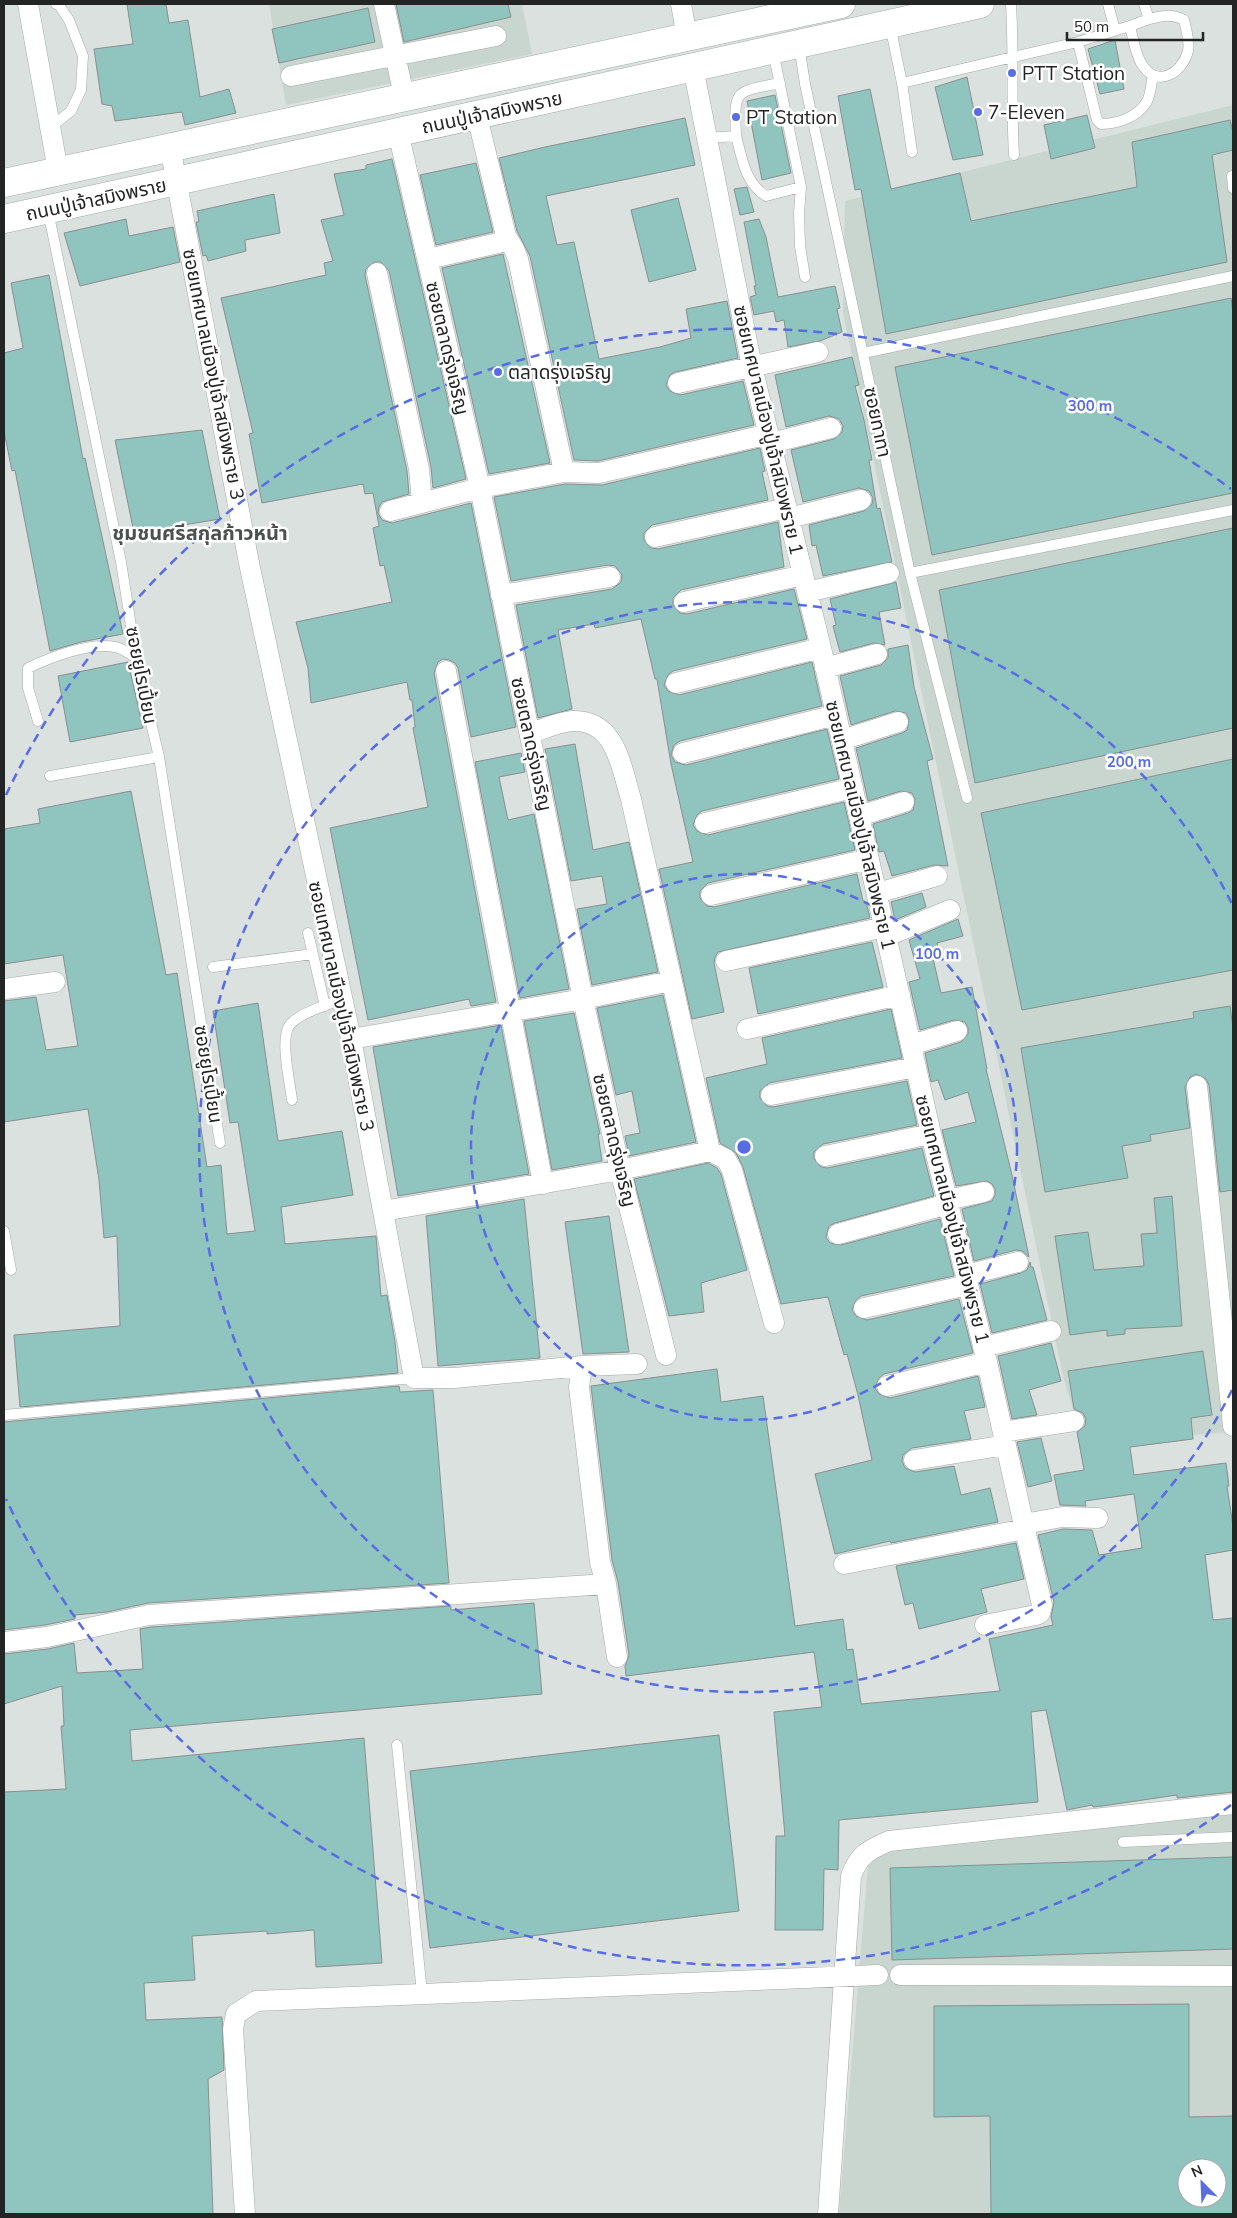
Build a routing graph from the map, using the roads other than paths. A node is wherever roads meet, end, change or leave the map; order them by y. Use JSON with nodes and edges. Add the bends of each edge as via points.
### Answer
{"nodes":[{"id":1,"x":28,"y":4,"type":"edge"},
{"id":2,"x":56,"y":4,"type":"edge"},
{"id":3,"x":384,"y":4,"type":"edge"},
{"id":4,"x":681,"y":4,"type":"edge"},
{"id":5,"x":841,"y":4,"type":"edge"},
{"id":6,"x":980,"y":4,"type":"edge"},
{"id":7,"x":1010,"y":4,"type":"edge"},
{"id":8,"x":1108,"y":4,"type":"edge"},
{"id":9,"x":1144,"y":4,"type":"edge"},
{"id":10,"x":782,"y":10,"type":"edge"},
{"id":11,"x":1149,"y":19,"type":"junction"},
{"id":12,"x":889,"y":24,"type":"junction"},
{"id":13,"x":1130,"y":26,"type":"junction"},
{"id":14,"x":1115,"y":30,"type":"junction"},
{"id":15,"x":496,"y":36,"type":"dead end"},
{"id":16,"x":687,"y":37,"type":"junction"},
{"id":17,"x":1078,"y":42,"type":"junction"},
{"id":18,"x":786,"y":47,"type":"junction"},
{"id":19,"x":395,"y":54,"type":"junction"},
{"id":20,"x":1014,"y":55,"type":"junction"},
{"id":21,"x":693,"y":67,"type":"junction"},
{"id":22,"x":1153,"y":75,"type":"junction"},
{"id":23,"x":291,"y":76,"type":"dead end"},
{"id":24,"x":780,"y":83,"type":"junction"},
{"id":25,"x":902,"y":83,"type":"junction"},
{"id":26,"x":404,"y":96,"type":"junction"},
{"id":27,"x":477,"y":116,"type":"junction"},
{"id":28,"x":52,"y":126,"type":"junction"},
{"id":29,"x":398,"y":132,"type":"junction"},
{"id":30,"x":736,"y":136,"type":"junction"},
{"id":31,"x":706,"y":138,"type":"junction"},
{"id":32,"x":170,"y":147,"type":"junction"},
{"id":33,"x":912,"y":152,"type":"dead end"},
{"id":34,"x":1014,"y":155,"type":"dead end"},
{"id":35,"x":58,"y":172,"type":"junction"},
{"id":36,"x":1232,"y":176,"type":"edge"},
{"id":37,"x":178,"y":182,"type":"junction"},
{"id":38,"x":4,"y":183,"type":"edge"},
{"id":39,"x":801,"y":187,"type":"junction"},
{"id":40,"x":1233,"y":188,"type":"edge"},
{"id":41,"x":47,"y":210,"type":"junction"},
{"id":42,"x":4,"y":219,"type":"edge"},
{"id":43,"x":507,"y":241,"type":"junction"},
{"id":44,"x":428,"y":259,"type":"junction"},
{"id":45,"x":378,"y":274,"type":"dead end"},
{"id":46,"x":1233,"y":276,"type":"edge"},
{"id":47,"x":805,"y":277,"type":"dead end"},
{"id":48,"x":818,"y":352,"type":"dead end"},
{"id":49,"x":863,"y":353,"type":"junction"},
{"id":50,"x":752,"y":367,"type":"junction"},
{"id":51,"x":678,"y":383,"type":"dead end"},
{"id":52,"x":832,"y":428,"type":"dead end"},
{"id":53,"x":770,"y":438,"type":"junction"},
{"id":54,"x":564,"y":472,"type":"junction"},
{"id":55,"x":480,"y":488,"type":"junction"},
{"id":56,"x":861,"y":500,"type":"dead end"},
{"id":57,"x":422,"y":502,"type":"junction"},
{"id":58,"x":1233,"y":510,"type":"edge"},
{"id":59,"x":390,"y":511,"type":"dead end"},
{"id":60,"x":788,"y":513,"type":"junction"},
{"id":61,"x":655,"y":537,"type":"dead end"},
{"id":62,"x":889,"y":573,"type":"dead end"},
{"id":63,"x":910,"y":573,"type":"junction"},
{"id":64,"x":610,"y":577,"type":"dead end"},
{"id":65,"x":805,"y":584,"type":"junction"},
{"id":66,"x":501,"y":595,"type":"junction"},
{"id":67,"x":684,"y":602,"type":"dead end"},
{"id":68,"x":821,"y":648,"type":"junction"},
{"id":69,"x":876,"y":654,"type":"dead end"},
{"id":70,"x":136,"y":658,"type":"junction"},
{"id":71,"x":825,"y":668,"type":"junction"},
{"id":72,"x":446,"y":671,"type":"dead end"},
{"id":73,"x":676,"y":683,"type":"dead end"},
{"id":74,"x":836,"y":715,"type":"junction"},
{"id":75,"x":38,"y":721,"type":"dead end"},
{"id":76,"x":898,"y":722,"type":"dead end"},
{"id":77,"x":531,"y":733,"type":"junction"},
{"id":78,"x":842,"y":740,"type":"junction"},
{"id":79,"x":683,"y":753,"type":"dead end"},
{"id":80,"x":159,"y":757,"type":"junction"},
{"id":81,"x":50,"y":776,"type":"dead end"},
{"id":82,"x":853,"y":788,"type":"junction"},
{"id":83,"x":967,"y":798,"type":"dead end"},
{"id":84,"x":904,"y":802,"type":"dead end"},
{"id":85,"x":859,"y":816,"type":"junction"},
{"id":86,"x":705,"y":823,"type":"dead end"},
{"id":87,"x":869,"y":859,"type":"junction"},
{"id":88,"x":937,"y":876,"type":"dead end"},
{"id":89,"x":877,"y":893,"type":"junction"},
{"id":90,"x":711,"y":895,"type":"dead end"},
{"id":91,"x":950,"y":910,"type":"dead end"},
{"id":92,"x":886,"y":932,"type":"junction"},
{"id":93,"x":308,"y":933,"type":"dead end"},
{"id":94,"x":313,"y":954,"type":"junction"},
{"id":95,"x":726,"y":962,"type":"dead end"},
{"id":96,"x":213,"y":966,"type":"dead end"},
{"id":97,"x":671,"y":981,"type":"junction"},
{"id":98,"x":55,"y":982,"type":"dead end"},
{"id":99,"x":4,"y":989,"type":"edge"},
{"id":100,"x":900,"y":996,"type":"junction"},
{"id":101,"x":583,"y":999,"type":"junction"},
{"id":102,"x":333,"y":1002,"type":"junction"},
{"id":103,"x":511,"y":1012,"type":"junction"},
{"id":104,"x":747,"y":1029,"type":"dead end"},
{"id":105,"x":957,"y":1031,"type":"dead end"},
{"id":106,"x":351,"y":1040,"type":"junction"},
{"id":107,"x":911,"y":1045,"type":"junction"},
{"id":108,"x":916,"y":1067,"type":"junction"},
{"id":109,"x":1197,"y":1086,"type":"dead end"},
{"id":110,"x":771,"y":1095,"type":"dead end"},
{"id":111,"x":292,"y":1100,"type":"dead end"},
{"id":112,"x":931,"y":1134,"type":"junction"},
{"id":113,"x":220,"y":1143,"type":"dead end"},
{"id":114,"x":710,"y":1151,"type":"junction"},
{"id":115,"x":825,"y":1156,"type":"dead end"},
{"id":116,"x":620,"y":1170,"type":"junction"},
{"id":117,"x":543,"y":1184,"type":"junction"},
{"id":118,"x":984,"y":1192,"type":"dead end"},
{"id":119,"x":948,"y":1202,"type":"junction"},
{"id":120,"x":384,"y":1211,"type":"junction"},
{"id":121,"x":4,"y":1231,"type":"edge"},
{"id":122,"x":838,"y":1234,"type":"dead end"},
{"id":123,"x":1018,"y":1262,"type":"dead end"},
{"id":124,"x":11,"y":1270,"type":"dead end"},
{"id":125,"x":967,"y":1280,"type":"junction"},
{"id":126,"x":864,"y":1308,"type":"dead end"},
{"id":127,"x":774,"y":1324,"type":"dead end"},
{"id":128,"x":1051,"y":1331,"type":"dead end"},
{"id":129,"x":985,"y":1354,"type":"junction"},
{"id":130,"x":666,"y":1355,"type":"dead end"},
{"id":131,"x":637,"y":1364,"type":"dead end"},
{"id":132,"x":582,"y":1366,"type":"junction"},
{"id":133,"x":414,"y":1378,"type":"junction"},
{"id":134,"x":887,"y":1386,"type":"dead end"},
{"id":135,"x":4,"y":1415,"type":"edge"},
{"id":136,"x":1074,"y":1421,"type":"dead end"},
{"id":137,"x":1233,"y":1426,"type":"edge"},
{"id":138,"x":1005,"y":1439,"type":"junction"},
{"id":139,"x":914,"y":1460,"type":"dead end"},
{"id":140,"x":1098,"y":1518,"type":"dead end"},
{"id":141,"x":1025,"y":1527,"type":"junction"},
{"id":142,"x":844,"y":1564,"type":"dead end"},
{"id":143,"x":606,"y":1584,"type":"junction"},
{"id":144,"x":985,"y":1625,"type":"dead end"},
{"id":145,"x":4,"y":1642,"type":"edge"},
{"id":146,"x":617,"y":1657,"type":"dead end"},
{"id":147,"x":397,"y":1744,"type":"dead end"},
{"id":148,"x":1233,"y":1804,"type":"edge"},
{"id":149,"x":1233,"y":1838,"type":"edge"},
{"id":150,"x":1123,"y":1842,"type":"dead end"},
{"id":151,"x":878,"y":1975,"type":"dead end"},
{"id":152,"x":900,"y":1975,"type":"dead end"},
{"id":153,"x":845,"y":1976,"type":"junction"},
{"id":154,"x":1233,"y":1976,"type":"edge"},
{"id":155,"x":422,"y":1993,"type":"junction"},
{"id":156,"x":245,"y":2214,"type":"edge"},
{"id":157,"x":828,"y":2214,"type":"edge"}],
"edges":[{"from":1,"to":28,"type":"street"},
{"from":2,"to":28,"type":"lane","via":[[69,20],[83,56],[81,90],[71,112]]},
{"from":3,"to":19,"type":"street"},
{"from":4,"to":16,"type":"street"},
{"from":5,"to":10,"type":"main road","name":"ถนนปู่เจ้าสมิงพราย"},
{"from":6,"to":12,"type":"main road","name":"ถนนปู่เจ้าสมิงพราย"},
{"from":7,"to":20,"type":"lane"},
{"from":8,"to":14,"type":"lane"},
{"from":9,"to":11,"type":"lane"},
{"from":10,"to":16,"type":"main road","name":"ถนนปู่เจ้าสมิงพราย"},
{"from":11,"to":13,"type":"lane"},
{"from":11,"to":22,"type":"lane","via":[[1176,16],[1184,20],[1187,34],[1188,50],[1178,71],[1167,77]]},
{"from":12,"to":18,"type":"main road","name":"ถนนปู่เจ้าสมิงพราย"},
{"from":12,"to":25,"type":"lane"},
{"from":13,"to":14,"type":"lane"},
{"from":13,"to":22,"type":"lane","via":[[1142,64]]},
{"from":14,"to":17,"type":"lane"},
{"from":15,"to":19,"type":"street"},
{"from":16,"to":21,"type":"main road"},
{"from":16,"to":26,"type":"main road","name":"ถนนปู่เจ้าสมิงพราย"},
{"from":17,"to":20,"type":"lane"},
{"from":17,"to":22,"type":"lane","via":[[1097,120],[1101,124],[1135,115],[1148,101]]},
{"from":18,"to":21,"type":"main road","name":"ถนนปู่เจ้าสมิงพราย"},
{"from":18,"to":24,"type":"lane"},
{"from":18,"to":49,"type":"lane","name":"ซอยทาทา","via":[[807,93]]},
{"from":19,"to":23,"type":"street"},
{"from":19,"to":26,"type":"street"},
{"from":20,"to":25,"type":"lane"},
{"from":20,"to":34,"type":"lane","via":[[1011,104]]},
{"from":21,"to":27,"type":"main road","name":"ถนนปู่เจ้าสมิงพราย"},
{"from":21,"to":31,"type":"street","name":"ซอยเทศบาลเมืองปู่เจ้าสมิงพราย 1"},
{"from":24,"to":30,"type":"lane","via":[[749,89],[739,95],[735,102]]},
{"from":24,"to":39,"type":"lane"},
{"from":25,"to":33,"type":"lane"},
{"from":26,"to":32,"type":"main road","name":"ถนนปู่เจ้าสมิงพราย"},
{"from":27,"to":29,"type":"main road","name":"ถนนปู่เจ้าสมิงพราย"},
{"from":27,"to":43,"type":"street"},
{"from":28,"to":35,"type":"street"},
{"from":29,"to":37,"type":"main road","name":"ถนนปู่เจ้าสมิงพราย"},
{"from":29,"to":44,"type":"street","name":"ซอยตลาดรุ่งเจริญ"},
{"from":30,"to":31,"type":"lane"},
{"from":30,"to":39,"type":"lane","via":[[742,160],[756,189],[766,196]]},
{"from":31,"to":50,"type":"street","name":"ซอยเทศบาลเมืองปู่เจ้าสมิงพราย 1"},
{"from":32,"to":35,"type":"main road","name":"ถนนปู่เจ้าสมิงพราย"},
{"from":32,"to":37,"type":"street","name":"ซอยเทศบาลเมืองปู่เจ้าสมิงพราย 3"},
{"from":35,"to":38,"type":"main road","name":"ถนนปู่เจ้าสมิงพราย"},
{"from":36,"to":40,"type":"lane"},
{"from":37,"to":41,"type":"main road","name":"ถนนปู่เจ้าสมิงพราย"},
{"from":37,"to":102,"type":"street","name":"ซอยเทศบาลเมืองปู่เจ้าสมิงพราย 3"},
{"from":39,"to":47,"type":"lane","via":[[800,246]]},
{"from":41,"to":42,"type":"main road","name":"ถนนปู่เจ้าสมิงพราย"},
{"from":41,"to":70,"type":"lane","name":"ซอยยูโรเปี้ยน","via":[[122,562]]},
{"from":43,"to":44,"type":"street"},
{"from":43,"to":54,"type":"street","via":[[518,259]]},
{"from":44,"to":55,"type":"street","name":"ซอยตลาดรุ่งเจริญ"},
{"from":45,"to":57,"type":"street","via":[[419,469]]},
{"from":46,"to":49,"type":"lane"},
{"from":48,"to":50,"type":"street"},
{"from":49,"to":63,"type":"lane","name":"ซอยทาทา"},
{"from":50,"to":51,"type":"street"},
{"from":50,"to":53,"type":"street","name":"ซอยเทศบาลเมืองปู่เจ้าสมิงพราย 1"},
{"from":52,"to":53,"type":"street"},
{"from":53,"to":54,"type":"street","via":[[599,473]]},
{"from":53,"to":60,"type":"street","name":"ซอยเทศบาลเมืองปู่เจ้าสมิงพราย 1"},
{"from":54,"to":55,"type":"street"},
{"from":55,"to":57,"type":"street"},
{"from":55,"to":66,"type":"street","name":"ซอยตลาดรุ่งเจริญ"},
{"from":56,"to":60,"type":"street"},
{"from":57,"to":59,"type":"street"},
{"from":58,"to":63,"type":"lane"},
{"from":60,"to":61,"type":"street"},
{"from":60,"to":65,"type":"street","name":"ซอยเทศบาลเมืองปู่เจ้าสมิงพราย 1"},
{"from":62,"to":65,"type":"street"},
{"from":63,"to":83,"type":"lane","name":"ซอยทาทา"},
{"from":64,"to":66,"type":"street"},
{"from":65,"to":67,"type":"street"},
{"from":65,"to":68,"type":"street","name":"ซอยเทศบาลเมืองปู่เจ้าสมิงพราย 1"},
{"from":66,"to":77,"type":"street","name":"ซอยตลาดรุ่งเจริญ"},
{"from":68,"to":71,"type":"street","name":"ซอยเทศบาลเมืองปู่เจ้าสมิงพราย 1"},
{"from":68,"to":73,"type":"street"},
{"from":69,"to":71,"type":"street"},
{"from":70,"to":75,"type":"lane","via":[[117,647],[92,646],[28,668],[28,688]]},
{"from":70,"to":80,"type":"lane","name":"ซอยยูโรเปี้ยน"},
{"from":71,"to":74,"type":"street","name":"ซอยเทศบาลเมืองปู่เจ้าสมิงพราย 1"},
{"from":72,"to":103,"type":"street"},
{"from":74,"to":78,"type":"street","name":"ซอยเทศบาลเมืองปู่เจ้าสมิงพราย 1"},
{"from":74,"to":79,"type":"street"},
{"from":76,"to":78,"type":"street"},
{"from":77,"to":97,"type":"street","via":[[570,721],[583,722],[598,726],[613,743],[631,799]]},
{"from":77,"to":101,"type":"street","name":"ซอยตลาดรุ่งเจริญ"},
{"from":78,"to":82,"type":"street","name":"ซอยเทศบาลเมืองปู่เจ้าสมิงพราย 1"},
{"from":80,"to":81,"type":"lane"},
{"from":80,"to":113,"type":"lane","name":"ซอยยูโรเปี้ยน"},
{"from":82,"to":85,"type":"street","name":"ซอยเทศบาลเมืองปู่เจ้าสมิงพราย 1"},
{"from":82,"to":86,"type":"street"},
{"from":84,"to":85,"type":"street"},
{"from":85,"to":87,"type":"street","name":"ซอยเทศบาลเมืองปู่เจ้าสมิงพราย 1"},
{"from":87,"to":89,"type":"street","name":"ซอยเทศบาลเมืองปู่เจ้าสมิงพราย 1"},
{"from":87,"to":90,"type":"street"},
{"from":88,"to":89,"type":"street"},
{"from":89,"to":92,"type":"street","name":"ซอยเทศบาลเมืองปู่เจ้าสมิงพราย 1"},
{"from":91,"to":92,"type":"street"},
{"from":92,"to":95,"type":"street"},
{"from":92,"to":100,"type":"street","name":"ซอยเทศบาลเมืองปู่เจ้าสมิงพราย 1"},
{"from":93,"to":94,"type":"lane"},
{"from":94,"to":96,"type":"lane"},
{"from":94,"to":102,"type":"lane"},
{"from":97,"to":101,"type":"street"},
{"from":97,"to":114,"type":"street"},
{"from":98,"to":99,"type":"street"},
{"from":100,"to":104,"type":"street"},
{"from":100,"to":107,"type":"street","name":"ซอยเทศบาลเมืองปู่เจ้าสมิงพราย 1"},
{"from":101,"to":103,"type":"street"},
{"from":101,"to":116,"type":"street","name":"ซอยตลาดรุ่งเจริญ"},
{"from":102,"to":106,"type":"street","name":"ซอยเทศบาลเมืองปู่เจ้าสมิงพราย 3"},
{"from":102,"to":111,"type":"lane","via":[[306,1013],[290,1026],[285,1040]]},
{"from":103,"to":106,"type":"street"},
{"from":103,"to":117,"type":"street"},
{"from":105,"to":107,"type":"street"},
{"from":106,"to":120,"type":"street","name":"ซอยเทศบาลเมืองปู่เจ้าสมิงพราย 3"},
{"from":107,"to":108,"type":"street","name":"ซอยเทศบาลเมืองปู่เจ้าสมิงพราย 1"},
{"from":108,"to":110,"type":"street"},
{"from":108,"to":112,"type":"street","name":"ซอยเทศบาลเมืองปู่เจ้าสมิงพราย 1"},
{"from":109,"to":137,"type":"street"},
{"from":112,"to":115,"type":"street"},
{"from":112,"to":119,"type":"street","name":"ซอยเทศบาลเมืองปู่เจ้าสมิงพราย 1"},
{"from":114,"to":116,"type":"street"},
{"from":114,"to":127,"type":"street","via":[[726,1159],[732,1170]]},
{"from":116,"to":117,"type":"street"},
{"from":116,"to":130,"type":"street","name":"ซอยตลาดรุ่งเจริญ"},
{"from":117,"to":120,"type":"street"},
{"from":118,"to":119,"type":"street"},
{"from":119,"to":122,"type":"street"},
{"from":119,"to":125,"type":"street","name":"ซอยเทศบาลเมืองปู่เจ้าสมิงพราย 1"},
{"from":120,"to":133,"type":"street","name":"ซอยเทศบาลเมืองปู่เจ้าสมิงพราย 3"},
{"from":121,"to":124,"type":"lane"},
{"from":123,"to":125,"type":"street"},
{"from":125,"to":126,"type":"street"},
{"from":125,"to":129,"type":"street","name":"ซอยเทศบาลเมืองปู่เจ้าสมิงพราย 1"},
{"from":128,"to":129,"type":"street"},
{"from":129,"to":134,"type":"street"},
{"from":129,"to":138,"type":"street","name":"ซอยเทศบาลเมืองปู่เจ้าสมิงพราย 1"},
{"from":131,"to":132,"type":"street"},
{"from":132,"to":133,"type":"street","via":[[454,1378]]},
{"from":132,"to":143,"type":"street","via":[[579,1387],[600,1562]]},
{"from":133,"to":135,"type":"lane"},
{"from":136,"to":138,"type":"street"},
{"from":138,"to":139,"type":"street"},
{"from":138,"to":141,"type":"street","name":"ซอยเทศบาลเมืองปู่เจ้าสมิงพราย 1"},
{"from":140,"to":141,"type":"street","via":[[1062,1518]]},
{"from":141,"to":142,"type":"street"},
{"from":141,"to":144,"type":"street","name":"ซอยเทศบาลเมืองปู่เจ้าสมิงพราย 1","via":[[1042,1609],[1036,1615]]},
{"from":143,"to":145,"type":"street","via":[[149,1616]]},
{"from":143,"to":146,"type":"street"},
{"from":147,"to":155,"type":"lane"},
{"from":148,"to":153,"type":"street","via":[[889,1841],[856,1861],[852,1876]]},
{"from":149,"to":150,"type":"lane"},
{"from":151,"to":153,"type":"street"},
{"from":152,"to":154,"type":"street"},
{"from":153,"to":155,"type":"street"},
{"from":153,"to":157,"type":"street"},
{"from":155,"to":156,"type":"street","via":[[256,2001],[236,2014],[233,2029]]}]}
